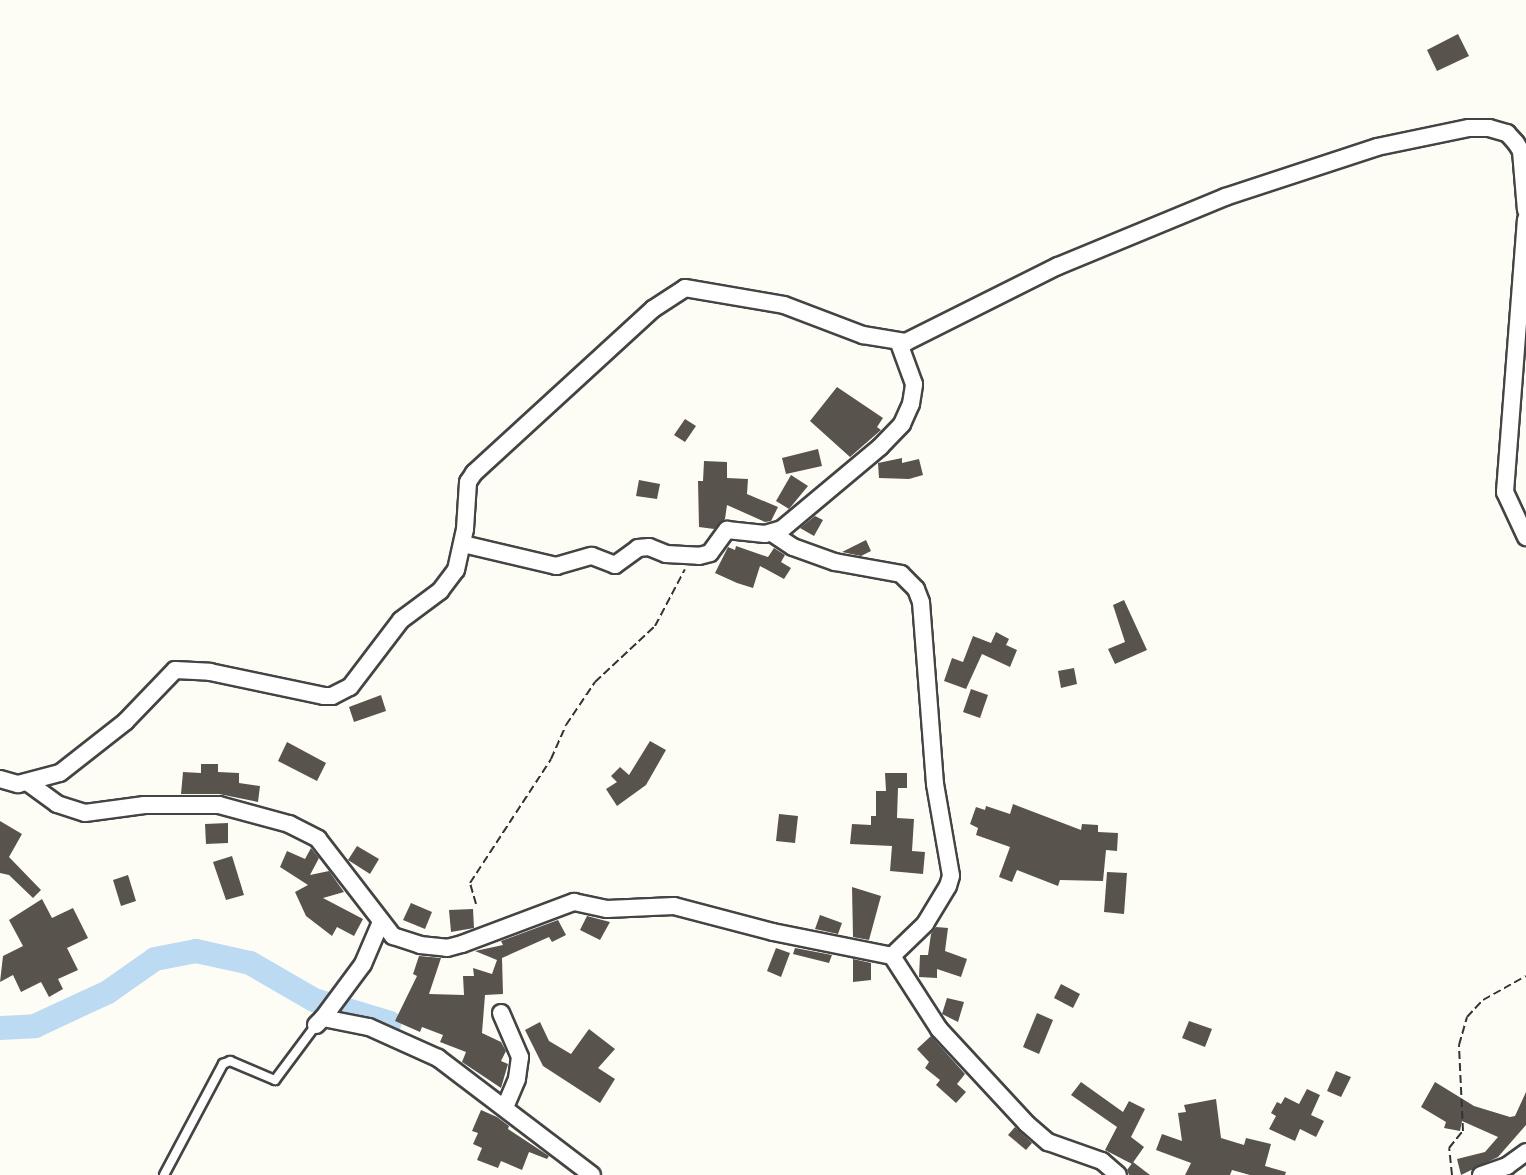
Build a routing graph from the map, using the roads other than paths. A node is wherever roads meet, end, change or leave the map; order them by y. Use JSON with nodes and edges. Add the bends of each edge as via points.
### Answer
{"nodes":[{"id":1,"x":1519,"y":136,"type":"edge"},
{"id":2,"x":1526,"y":210,"type":"edge"},
{"id":3,"x":1526,"y":219,"type":"edge"},
{"id":4,"x":899,"y":343,"type":"junction"},
{"id":5,"x":772,"y":533,"type":"junction"},
{"id":6,"x":1526,"y":537,"type":"edge"},
{"id":7,"x":463,"y":544,"type":"junction"},
{"id":8,"x":0,"y":779,"type":"edge"},
{"id":9,"x":23,"y":783,"type":"junction"},
{"id":10,"x":0,"y":792,"type":"edge"},
{"id":11,"x":381,"y":922,"type":"junction"},
{"id":12,"x":892,"y":956,"type":"junction"},
{"id":13,"x":501,"y":1013,"type":"dead end"},
{"id":14,"x":325,"y":1015,"type":"junction"},
{"id":15,"x":508,"y":1101,"type":"junction"},
{"id":16,"x":1526,"y":1152,"type":"edge"},
{"id":17,"x":164,"y":1175,"type":"edge"},
{"id":18,"x":592,"y":1175,"type":"edge"},
{"id":19,"x":1118,"y":1175,"type":"edge"},
{"id":20,"x":1481,"y":1175,"type":"edge"}],
"edges":[{"from":1,"to":2,"type":"street"},
{"from":1,"to":4,"type":"street","via":[[1469,128],[1312,166],[1112,242]]},
{"from":3,"to":6,"type":"street","via":[[1505,492]]},
{"from":4,"to":5,"type":"street","via":[[914,384],[902,424],[794,521]]},
{"from":4,"to":7,"type":"street","via":[[757,299],[695,288],[672,294],[474,473],[468,482]]},
{"from":5,"to":7,"type":"street","via":[[727,530],[710,553],[689,556],[642,547],[618,565],[592,556],[556,566]]},
{"from":5,"to":12,"type":"street","via":[[835,562],[901,574],[921,602],[935,784],[951,876],[925,924]]},
{"from":7,"to":9,"type":"street","via":[[453,576],[401,620],[361,675],[338,694],[324,696],[210,672],[175,670],[77,762],[60,773]]},
{"from":8,"to":9,"type":"street"},
{"from":9,"to":10,"type":"street"},
{"from":9,"to":11,"type":"street","via":[[57,804],[85,813],[144,805],[219,805],[289,824],[318,839]]},
{"from":11,"to":12,"type":"street","via":[[406,942],[447,948],[574,902],[607,909],[674,906]]},
{"from":11,"to":14,"type":"street","via":[[363,964]]},
{"from":12,"to":19,"type":"street","via":[[939,1029],[1027,1124],[1048,1142],[1102,1161]]},
{"from":13,"to":15,"type":"street","via":[[520,1057]]},
{"from":14,"to":15,"type":"street","via":[[412,1044]]},
{"from":14,"to":17,"type":"lane","via":[[275,1080],[230,1061],[223,1064]]},
{"from":15,"to":18,"type":"street"},
{"from":16,"to":20,"type":"street"}]}
